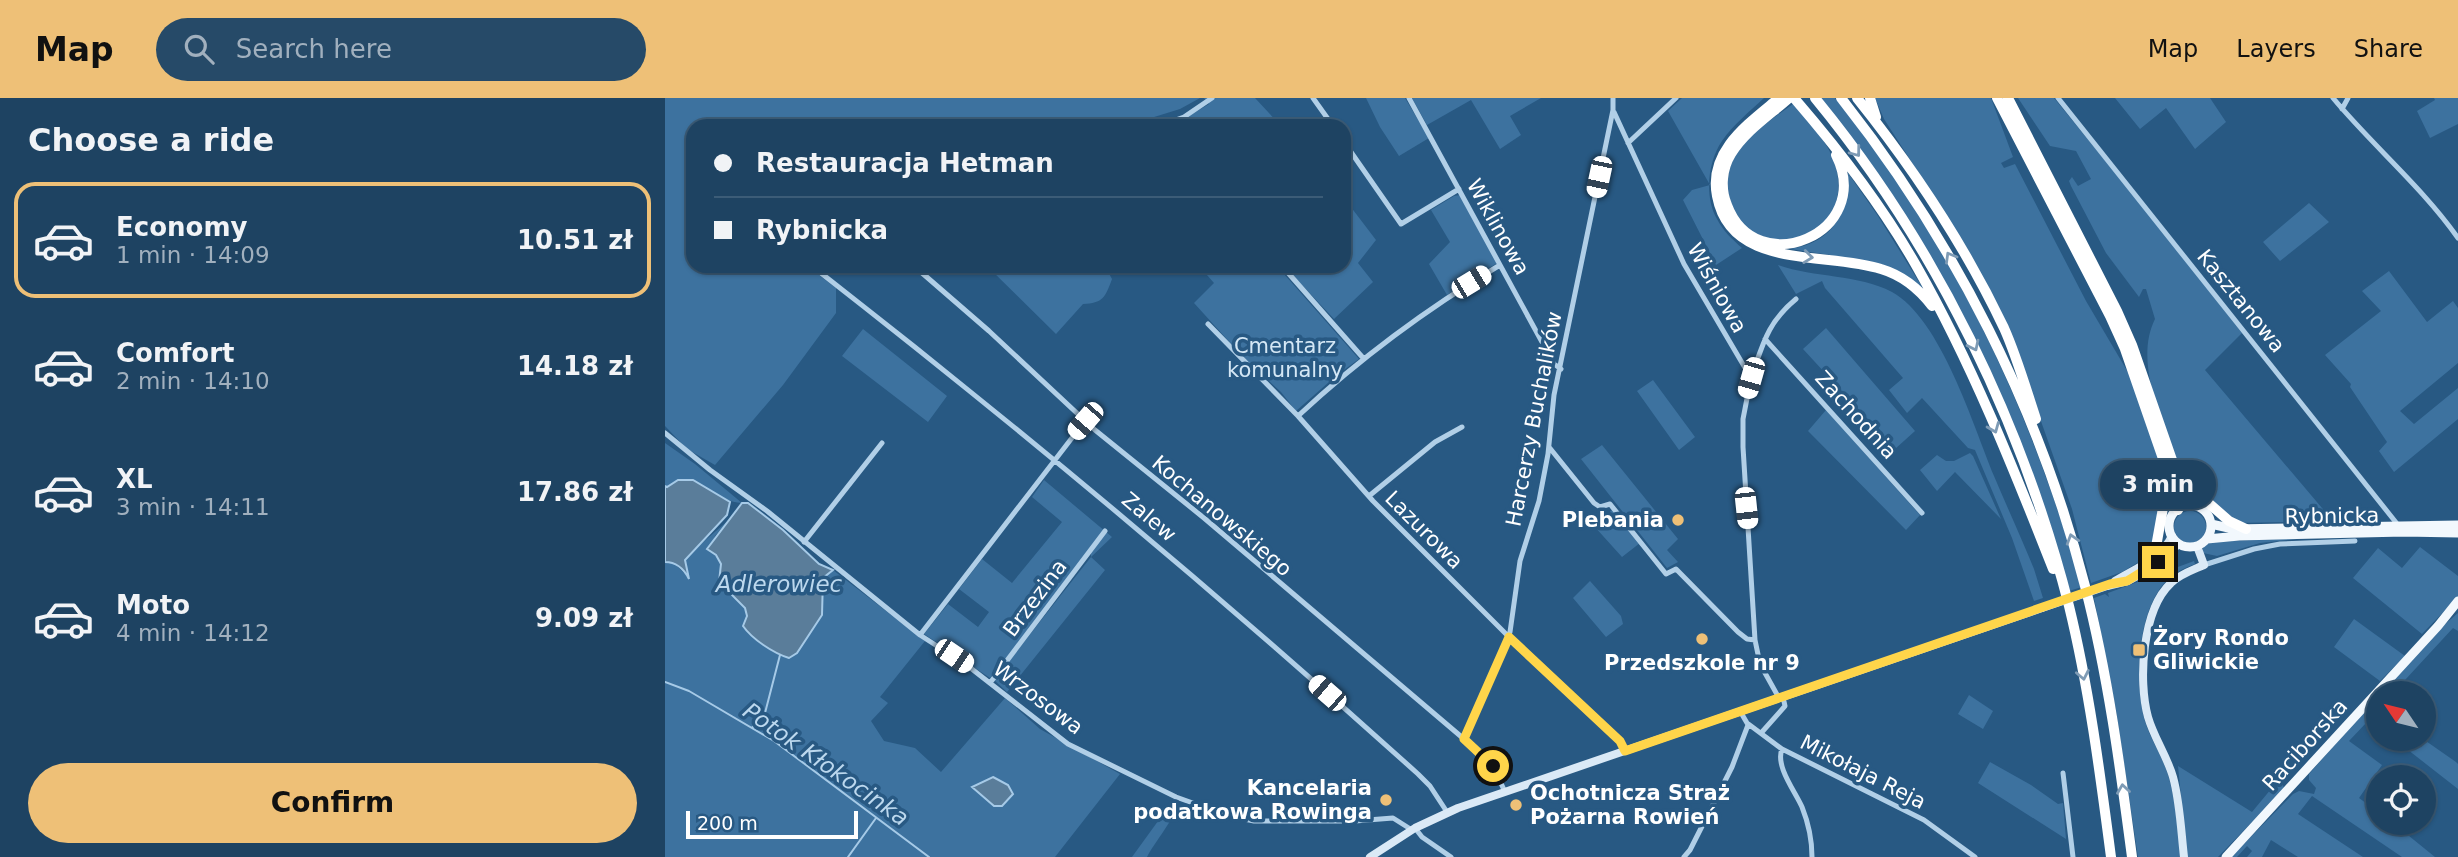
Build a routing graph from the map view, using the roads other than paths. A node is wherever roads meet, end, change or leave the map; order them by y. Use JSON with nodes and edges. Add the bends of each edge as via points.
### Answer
{"nodes":[{"id":1,"x":1212,"y":98,"type":"edge"},
{"id":2,"x":1313,"y":98,"type":"edge"},
{"id":3,"x":1409,"y":98,"type":"edge"},
{"id":4,"x":1613,"y":98,"type":"edge"},
{"id":5,"x":1676,"y":98,"type":"edge"},
{"id":6,"x":1815,"y":98,"type":"edge"},
{"id":7,"x":1841,"y":98,"type":"edge"},
{"id":8,"x":1857,"y":98,"type":"edge"},
{"id":9,"x":1870,"y":98,"type":"edge"},
{"id":10,"x":1997,"y":98,"type":"edge"},
{"id":11,"x":2008,"y":98,"type":"edge"},
{"id":12,"x":2058,"y":98,"type":"edge"},
{"id":13,"x":2333,"y":98,"type":"edge"},
{"id":14,"x":2348,"y":98,"type":"edge"},
{"id":15,"x":1784,"y":100,"type":"edge"},
{"id":16,"x":2342,"y":108,"type":"junction"},
{"id":17,"x":1613,"y":110,"type":"junction"},
{"id":18,"x":1179,"y":119,"type":"edge"},
{"id":19,"x":1328,"y":119,"type":"edge"},
{"id":20,"x":1883,"y":130,"type":"junction"},
{"id":21,"x":1828,"y":139,"type":"junction"},
{"id":22,"x":1628,"y":143,"type":"junction"},
{"id":23,"x":1351,"y":152,"type":"edge"},
{"id":24,"x":1459,"y":189,"type":"junction"},
{"id":25,"x":2458,"y":238,"type":"edge"},
{"id":26,"x":1500,"y":265,"type":"junction"},
{"id":27,"x":821,"y":273,"type":"edge"},
{"id":28,"x":923,"y":273,"type":"edge"},
{"id":29,"x":1288,"y":273,"type":"edge"},
{"id":30,"x":1796,"y":299,"type":"dead end"},
{"id":31,"x":1945,"y":322,"type":"junction"},
{"id":32,"x":1208,"y":324,"type":"dead end"},
{"id":33,"x":1765,"y":338,"type":"junction"},
{"id":34,"x":1364,"y":359,"type":"junction"},
{"id":35,"x":1561,"y":369,"type":"junction"},
{"id":36,"x":1751,"y":378,"type":"junction"},
{"id":37,"x":1298,"y":416,"type":"junction"},
{"id":38,"x":1085,"y":421,"type":"junction"},
{"id":39,"x":1462,"y":427,"type":"dead end"},
{"id":40,"x":665,"y":433,"type":"edge"},
{"id":41,"x":882,"y":443,"type":"dead end"},
{"id":42,"x":1548,"y":446,"type":"junction"},
{"id":43,"x":1054,"y":460,"type":"junction"},
{"id":44,"x":2051,"y":474,"type":"junction"},
{"id":45,"x":2173,"y":475,"type":"junction"},
{"id":46,"x":1369,"y":496,"type":"junction"},
{"id":47,"x":2190,"y":506,"type":"junction"},
{"id":48,"x":2178,"y":510,"type":"junction"},
{"id":49,"x":1922,"y":513,"type":"dead end"},
{"id":50,"x":2211,"y":524,"type":"junction"},
{"id":51,"x":2398,"y":525,"type":"junction"},
{"id":52,"x":2458,"y":525,"type":"edge"},
{"id":53,"x":2246,"y":529,"type":"junction"},
{"id":54,"x":1105,"y":531,"type":"dead end"},
{"id":55,"x":2458,"y":533,"type":"edge"},
{"id":56,"x":2172,"y":536,"type":"junction"},
{"id":57,"x":2207,"y":539,"type":"junction"},
{"id":58,"x":2355,"y":541,"type":"dead end"},
{"id":59,"x":804,"y":542,"type":"junction"},
{"id":60,"x":2179,"y":544,"type":"junction"},
{"id":61,"x":2197,"y":546,"type":"junction"},
{"id":62,"x":2146,"y":563,"type":"junction"},
{"id":63,"x":2204,"y":565,"type":"junction"},
{"id":64,"x":2108,"y":585,"type":"junction"},
{"id":65,"x":2458,"y":601,"type":"edge"},
{"id":66,"x":2069,"y":608,"type":"junction"},
{"id":67,"x":2458,"y":610,"type":"edge"},
{"id":68,"x":2438,"y":626,"type":"junction"},
{"id":69,"x":920,"y":635,"type":"junction"},
{"id":70,"x":1509,"y":637,"type":"junction"},
{"id":71,"x":1755,"y":640,"type":"junction"},
{"id":72,"x":990,"y":683,"type":"junction"},
{"id":73,"x":1781,"y":697,"type":"junction"},
{"id":74,"x":1741,"y":711,"type":"junction"},
{"id":75,"x":1748,"y":724,"type":"junction"},
{"id":76,"x":1762,"y":732,"type":"junction"},
{"id":77,"x":1464,"y":739,"type":"junction"},
{"id":78,"x":1782,"y":749,"type":"junction"},
{"id":79,"x":1625,"y":751,"type":"junction"},
{"id":80,"x":2063,"y":773,"type":"dead end"},
{"id":81,"x":1505,"y":792,"type":"junction"},
{"id":82,"x":1447,"y":812,"type":"junction"},
{"id":83,"x":1413,"y":829,"type":"junction"},
{"id":84,"x":1370,"y":857,"type":"edge"},
{"id":85,"x":1451,"y":857,"type":"edge"},
{"id":86,"x":1683,"y":857,"type":"edge"},
{"id":87,"x":1812,"y":857,"type":"edge"},
{"id":88,"x":1975,"y":857,"type":"edge"},
{"id":89,"x":2073,"y":857,"type":"edge"},
{"id":90,"x":2111,"y":857,"type":"edge"},
{"id":91,"x":2132,"y":857,"type":"edge"},
{"id":92,"x":2184,"y":857,"type":"edge"},
{"id":93,"x":2225,"y":857,"type":"edge"}],
"edges":[{"from":1,"to":18,"type":"street"},
{"from":2,"to":19,"type":"street"},
{"from":3,"to":24,"type":"street","name":"Wiklinowa"},
{"from":4,"to":17,"type":"street","name":"Harcerzy Buchalików"},
{"from":5,"to":22,"type":"street"},
{"from":6,"to":66,"type":"highway","one_way":true,"via":[[1893,206],[1962,323],[2019,449]]},
{"from":44,"to":7,"type":"highway","one_way":true,"via":[[2005,362],[1960,274],[1904,184]]},
{"from":8,"to":20,"type":"highway"},
{"from":9,"to":20,"type":"highway"},
{"from":10,"to":45,"type":"highway","via":[[2110,316]]},
{"from":11,"to":45,"type":"highway","via":[[2122,322]]},
{"from":12,"to":51,"type":"street","name":"Kasztanowa"},
{"from":13,"to":16,"type":"street"},
{"from":14,"to":16,"type":"street"},
{"from":15,"to":21,"type":"highway"},
{"from":15,"to":21,"type":"highway","via":[[1737,146],[1726,165],[1725,202],[1744,230],[1763,242],[1785,245],[1808,239],[1828,225],[1841,203],[1844,180]]},
{"from":15,"to":31,"type":"highway","one_way":true,"via":[[1733,139],[1720,160],[1716,190],[1730,227],[1749,243],[1771,251],[1883,270],[1916,289]]},
{"from":16,"to":25,"type":"street"},
{"from":17,"to":22,"type":"street","name":"Wiśniowa"},
{"from":17,"to":35,"type":"street","name":"Harcerzy Buchalików"},
{"from":20,"to":44,"type":"highway","via":[[1956,241],[2005,331]]},
{"from":21,"to":31,"type":"highway","via":[[1917,266]]},
{"from":22,"to":36,"type":"street","name":"Wiśniowa","via":[[1683,264]]},
{"from":23,"to":24,"type":"street","via":[[1401,224]]},
{"from":24,"to":26,"type":"street","name":"Wiklinowa"},
{"from":26,"to":34,"type":"street","via":[[1446,298]]},
{"from":26,"to":35,"type":"street","name":"Wiklinowa","via":[[1554,364]]},
{"from":27,"to":43,"type":"street","name":"Zalew"},
{"from":28,"to":38,"type":"street","name":"Kochanowskiego"},
{"from":29,"to":34,"type":"street"},
{"from":30,"to":33,"type":"street","via":[[1780,312]]},
{"from":31,"to":66,"type":"highway","one_way":true,"via":[[1984,403]]},
{"from":32,"to":37,"type":"street","name":"Lazurowa"},
{"from":33,"to":36,"type":"street"},
{"from":33,"to":49,"type":"street","name":"Zachodnia"},
{"from":34,"to":37,"type":"street"},
{"from":35,"to":42,"type":"street","name":"Harcerzy Buchalików"},
{"from":36,"to":71,"type":"street","via":[[1743,447]]},
{"from":37,"to":46,"type":"street","name":"Lazurowa"},
{"from":38,"to":43,"type":"street"},
{"from":38,"to":77,"type":"street","name":"Kochanowskiego"},
{"from":39,"to":46,"type":"street","via":[[1435,442]]},
{"from":40,"to":59,"type":"street","name":"Wrzosowa"},
{"from":41,"to":59,"type":"street"},
{"from":42,"to":70,"type":"street","name":"Harcerzy Buchalików","via":[[1539,501],[1520,561]]},
{"from":42,"to":71,"type":"street","via":[[1594,503],[1600,507],[1610,504],[1666,574],[1676,569],[1738,632]]},
{"from":43,"to":69,"type":"street"},
{"from":43,"to":82,"type":"street","name":"Zalew","via":[[1365,726],[1430,786]]},
{"from":91,"to":44,"type":"highway","one_way":true,"via":[[2098,643]]},
{"from":45,"to":47,"type":"highway"},
{"from":45,"to":48,"type":"highway"},
{"from":45,"to":53,"type":"highway","via":[[2229,521]]},
{"from":45,"to":62,"type":"highway","via":[[2156,547]]},
{"from":46,"to":70,"type":"street","name":"Lazurowa"},
{"from":47,"to":48,"type":"main road"},
{"from":47,"to":50,"type":"main road","via":[[2203,509]]},
{"from":48,"to":56,"type":"main road","via":[[2169,524]]},
{"from":50,"to":53,"type":"main road","name":"Rybnicka"},
{"from":50,"to":57,"type":"main road"},
{"from":51,"to":52,"type":"main road","name":"Rybnicka"},
{"from":51,"to":53,"type":"main road","name":"Rybnicka"},
{"from":54,"to":72,"type":"street","name":"Brzezina"},
{"from":55,"to":57,"type":"main road","name":"Rybnicka"},
{"from":56,"to":60,"type":"main road"},
{"from":56,"to":62,"type":"street"},
{"from":57,"to":61,"type":"main road"},
{"from":58,"to":63,"type":"street","name":"Rybnicka","via":[[2280,544]]},
{"from":59,"to":69,"type":"street","name":"Wrzosowa"},
{"from":60,"to":61,"type":"main road"},
{"from":60,"to":64,"type":"street","via":[[2145,572]]},
{"from":61,"to":63,"type":"street"},
{"from":62,"to":64,"type":"street"},
{"from":63,"to":92,"type":"street","via":[[2165,589],[2144,651],[2145,705],[2173,776]]},
{"from":64,"to":73,"type":"street","bridge":true},
{"from":65,"to":68,"type":"main road","name":"Raciborska"},
{"from":66,"to":90,"type":"highway","one_way":true},
{"from":67,"to":68,"type":"main road","name":"Raciborska"},
{"from":68,"to":93,"type":"main road","name":"Raciborska"},
{"from":69,"to":72,"type":"street","name":"Wrzosowa"},
{"from":70,"to":77,"type":"street","name":"Harcerzy Buchalików"},
{"from":70,"to":79,"type":"street","name":"Lazurowa","via":[[1620,741]]},
{"from":71,"to":73,"type":"street","via":[[1760,664]]},
{"from":72,"to":83,"type":"street","name":"Wrzosowa","via":[[1068,744],[1165,792],[1219,812],[1254,821],[1393,818]]},
{"from":73,"to":74,"type":"street"},
{"from":73,"to":76,"type":"street","via":[[1785,706]]},
{"from":74,"to":75,"type":"street"},
{"from":74,"to":79,"type":"street"},
{"from":75,"to":76,"type":"street","name":"Mikołaja Reja"},
{"from":75,"to":86,"type":"street","via":[[1732,767]]},
{"from":76,"to":78,"type":"street","name":"Mikołaja Reja"},
{"from":77,"to":81,"type":"street","name":"Kochanowskiego","via":[[1493,766]]},
{"from":78,"to":87,"type":"street","via":[[1781,762],[1802,807]]},
{"from":78,"to":88,"type":"street","name":"Mikołaja Reja","via":[[1924,820]]},
{"from":79,"to":81,"type":"street"},
{"from":80,"to":89,"type":"street"},
{"from":81,"to":82,"type":"street"},
{"from":82,"to":83,"type":"street"},
{"from":83,"to":84,"type":"street"},
{"from":83,"to":85,"type":"street"}]}
